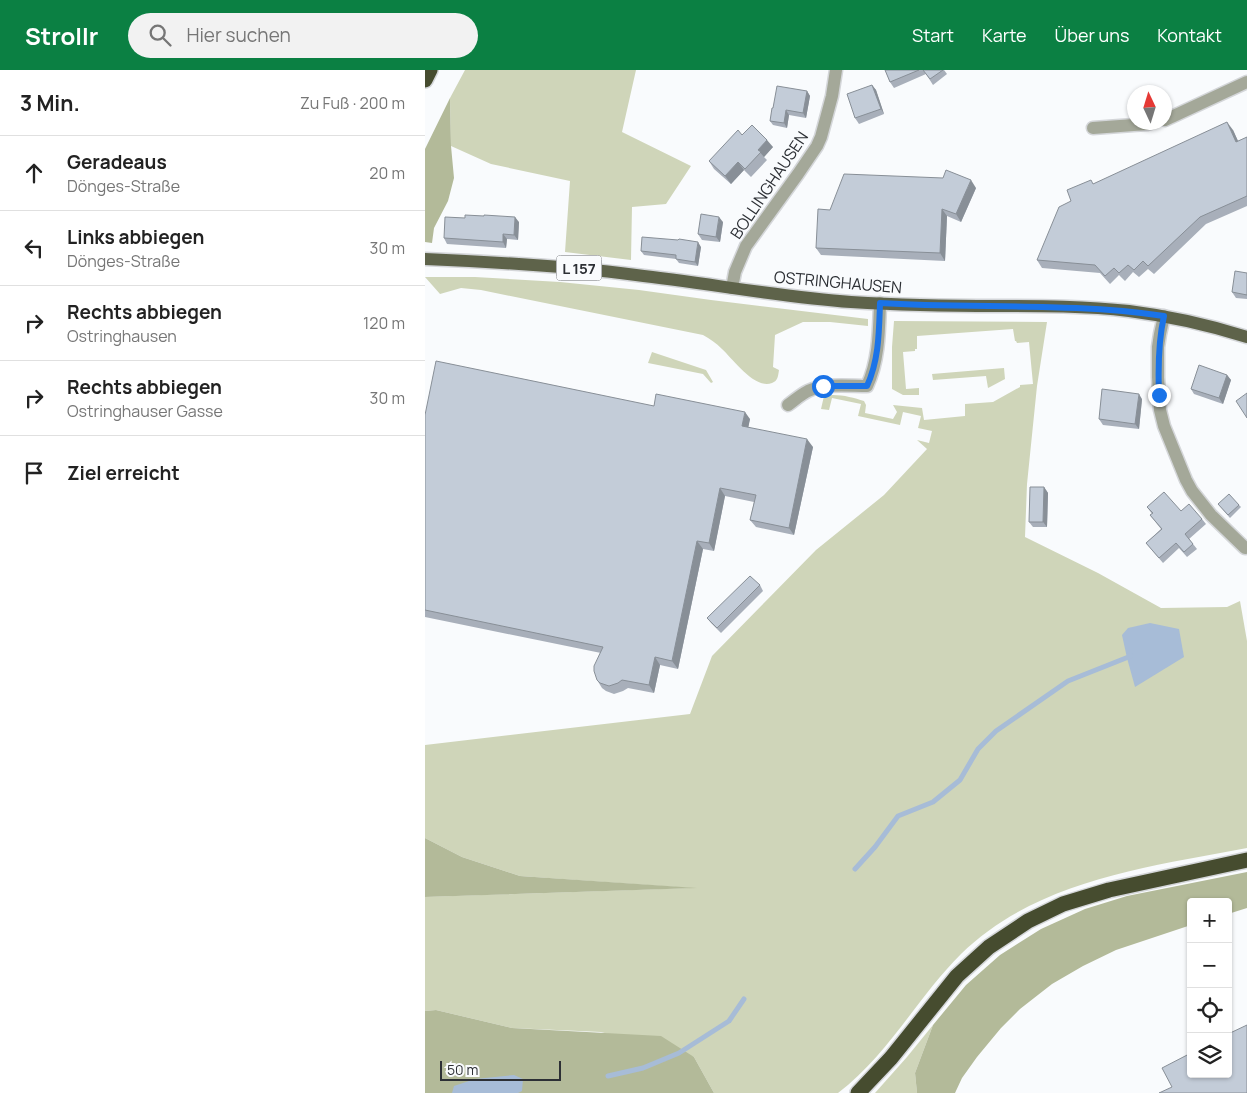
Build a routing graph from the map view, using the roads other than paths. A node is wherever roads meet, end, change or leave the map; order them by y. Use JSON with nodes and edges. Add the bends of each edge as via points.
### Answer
{"nodes":[{"id":1,"x":430,"y":70,"type":"edge"},
{"id":2,"x":836,"y":70,"type":"edge"},
{"id":3,"x":425,"y":80,"type":"edge"},
{"id":4,"x":1247,"y":82,"type":"edge"},
{"id":5,"x":1172,"y":117,"type":"edge"},
{"id":6,"x":1127,"y":125,"type":"edge"},
{"id":7,"x":1093,"y":128,"type":"dead end"},
{"id":8,"x":425,"y":258,"type":"edge"},
{"id":9,"x":732,"y":288,"type":"junction"},
{"id":10,"x":880,"y":303,"type":"junction"},
{"id":11,"x":1164,"y":316,"type":"junction"},
{"id":12,"x":1247,"y":337,"type":"edge"},
{"id":13,"x":788,"y":405,"type":"dead end"},
{"id":14,"x":1245,"y":548,"type":"dead end"},
{"id":15,"x":1247,"y":860,"type":"edge"},
{"id":16,"x":858,"y":1093,"type":"edge"}],
"edges":[{"from":1,"to":3,"type":"highway"},
{"from":2,"to":9,"type":"street","name":"BOLLINGHAUSEN","via":[[817,146],[746,246]]},
{"from":4,"to":5,"type":"street"},
{"from":6,"to":7,"type":"street"},
{"from":8,"to":9,"type":"main road","name":"OSTRINGHAUSEN","number":"L 157","via":[[578,268]]},
{"from":9,"to":10,"type":"main road","name":"OSTRINGHAUSEN","number":"L 157"},
{"from":10,"to":11,"type":"main road","name":"OSTRINGHAUSEN","number":"L 157","via":[[1091,308]]},
{"from":10,"to":13,"type":"street","via":[[877,354],[867,386],[823,386],[810,390]]},
{"from":11,"to":12,"type":"main road","name":"OSTRINGHAUSEN","number":"L 157"},
{"from":11,"to":14,"type":"street","via":[[1159,340],[1158,377],[1163,426],[1192,491]]},
{"from":15,"to":16,"type":"highway","via":[[1109,890],[1063,904],[1028,921],[989,948],[957,976],[891,1058]]}]}
